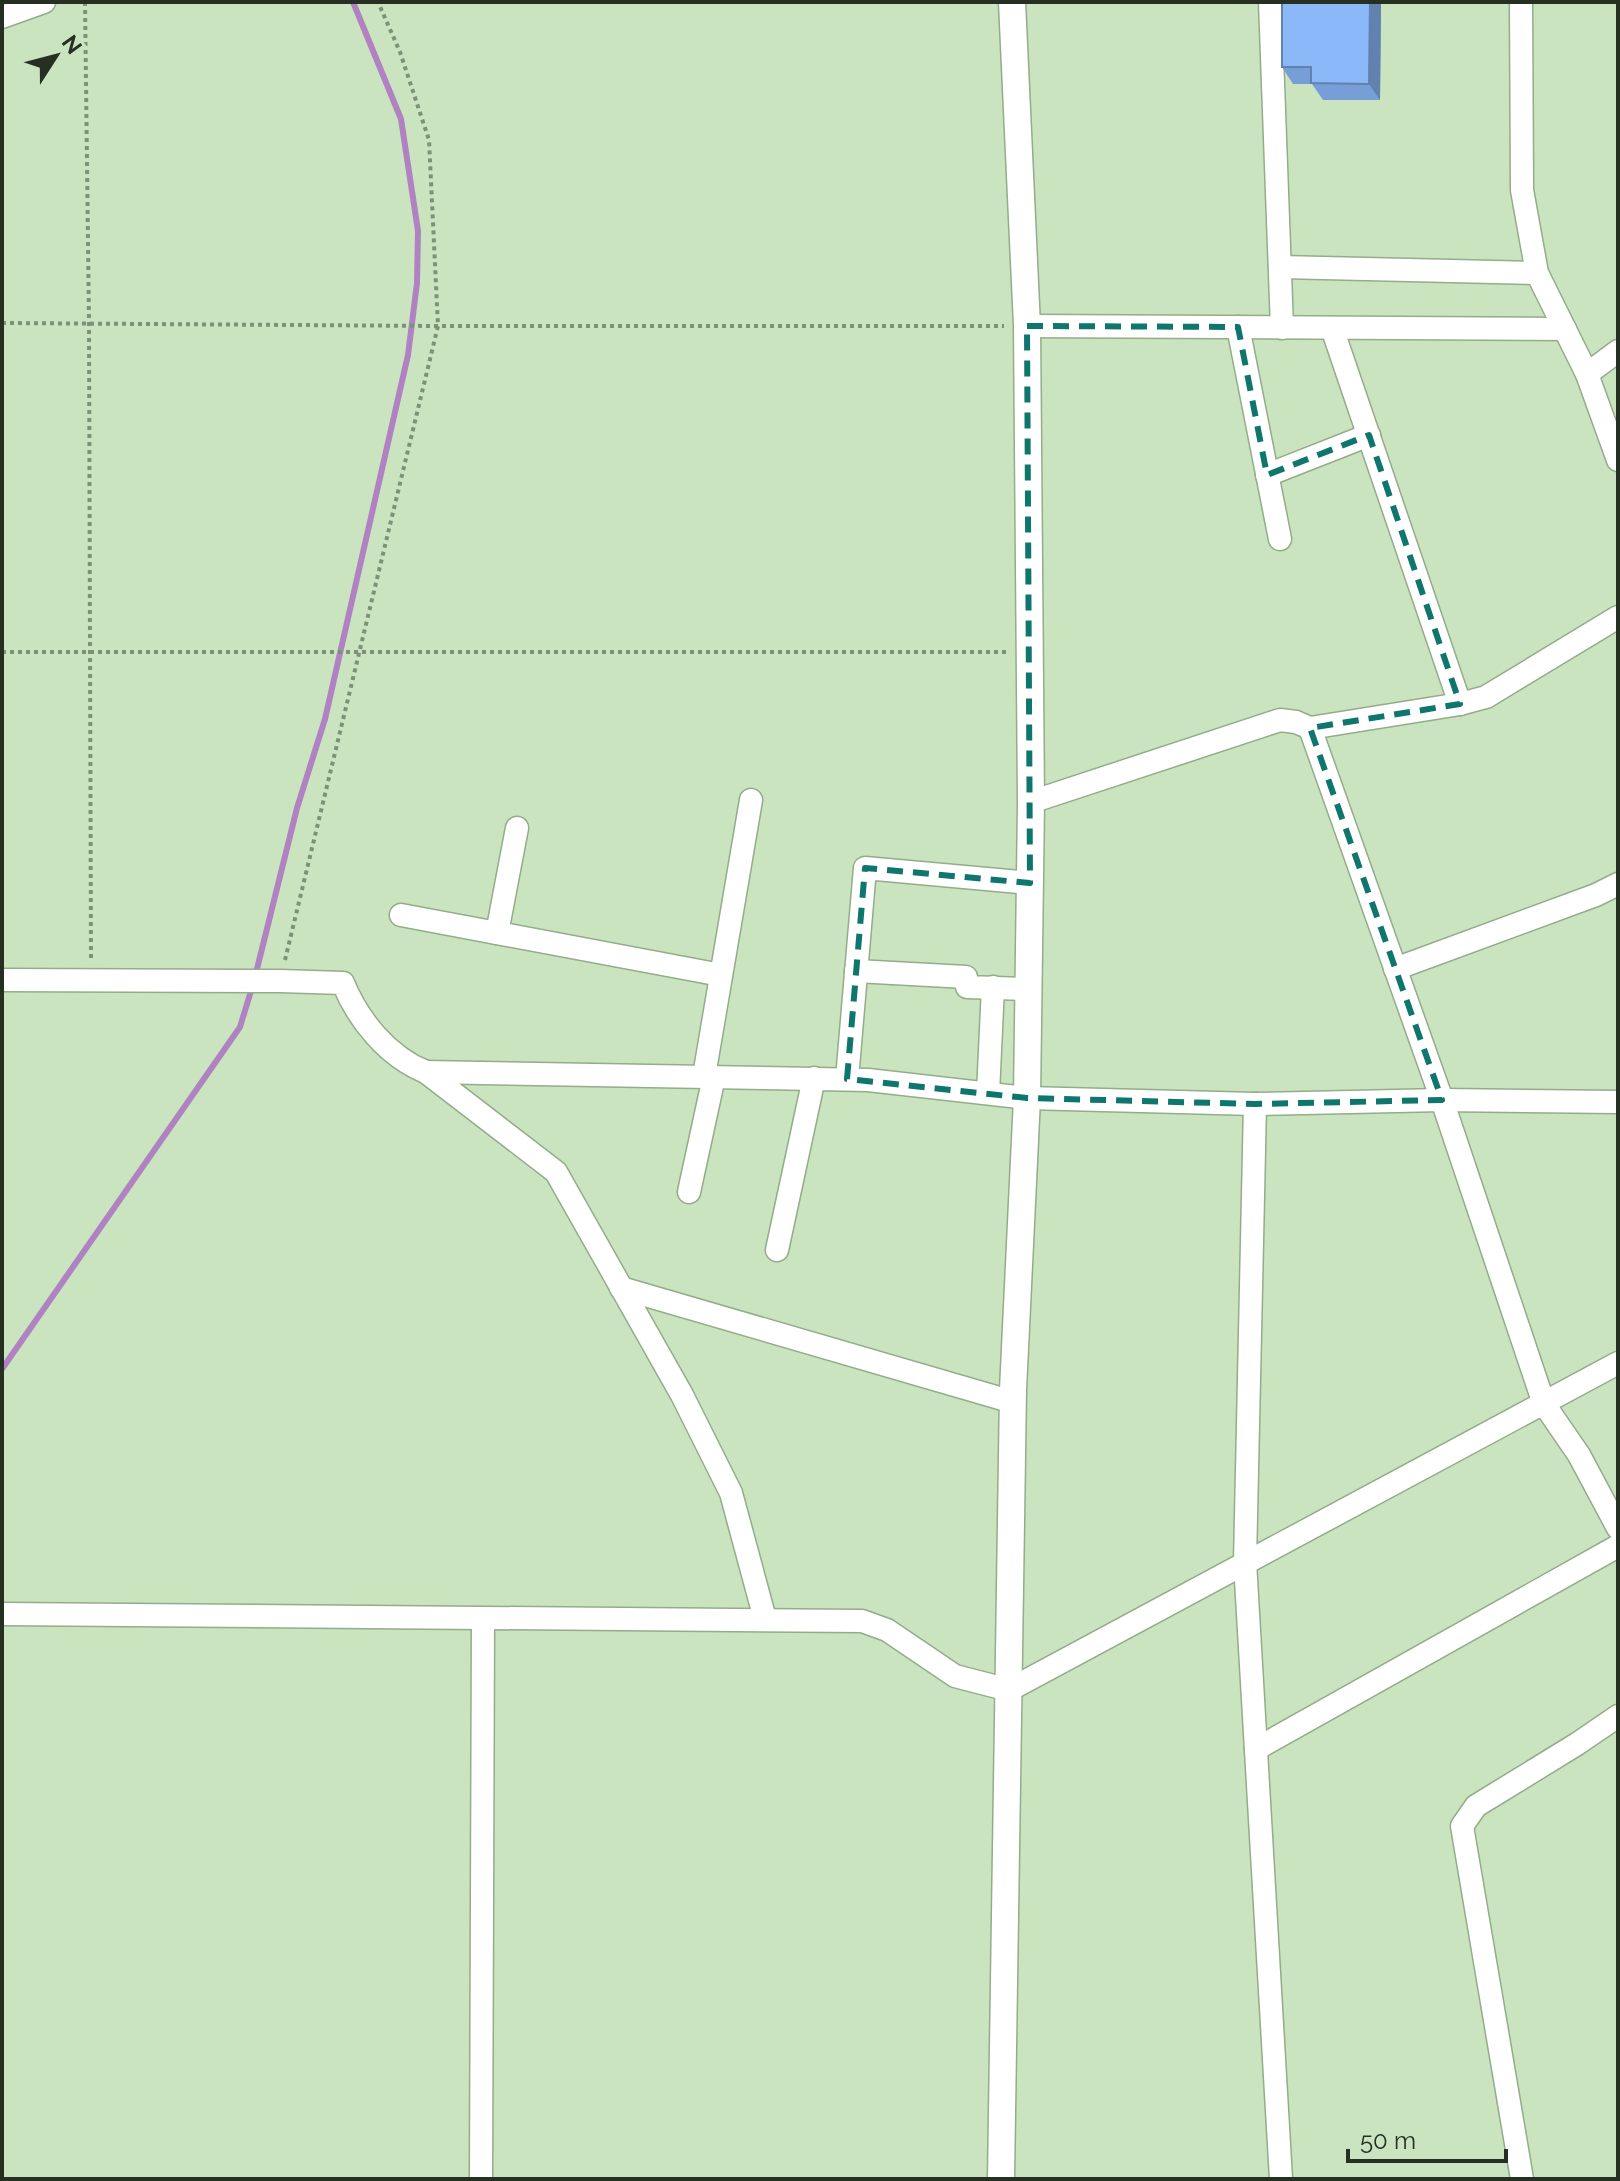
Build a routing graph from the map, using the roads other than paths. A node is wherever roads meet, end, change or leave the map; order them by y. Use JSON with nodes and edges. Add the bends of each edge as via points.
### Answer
{"nodes":[{"id":1,"x":44,"y":2,"type":"edge"},
{"id":2,"x":1012,"y":2,"type":"edge"},
{"id":3,"x":1270,"y":2,"type":"edge"},
{"id":4,"x":1521,"y":2,"type":"edge"},
{"id":5,"x":2,"y":17,"type":"edge"},
{"id":6,"x":1280,"y":267,"type":"junction"},
{"id":7,"x":1537,"y":273,"type":"junction"},
{"id":8,"x":1027,"y":326,"type":"junction"},
{"id":9,"x":1238,"y":327,"type":"junction"},
{"id":10,"x":1282,"y":328,"type":"junction"},
{"id":11,"x":1332,"y":328,"type":"junction"},
{"id":12,"x":1565,"y":329,"type":"junction"},
{"id":13,"x":1618,"y":351,"type":"edge"},
{"id":14,"x":1587,"y":374,"type":"junction"},
{"id":15,"x":1369,"y":435,"type":"junction"},
{"id":16,"x":1618,"y":460,"type":"edge"},
{"id":17,"x":1267,"y":475,"type":"junction"},
{"id":18,"x":1280,"y":539,"type":"dead end"},
{"id":19,"x":1618,"y":617,"type":"edge"},
{"id":20,"x":1460,"y":704,"type":"junction"},
{"id":21,"x":1310,"y":728,"type":"junction"},
{"id":22,"x":751,"y":800,"type":"dead end"},
{"id":23,"x":1031,"y":802,"type":"junction"},
{"id":24,"x":517,"y":828,"type":"dead end"},
{"id":25,"x":1030,"y":883,"type":"junction"},
{"id":26,"x":1618,"y":884,"type":"edge"},
{"id":27,"x":401,"y":915,"type":"dead end"},
{"id":28,"x":497,"y":933,"type":"junction"},
{"id":29,"x":1395,"y":969,"type":"junction"},
{"id":30,"x":856,"y":971,"type":"junction"},
{"id":31,"x":721,"y":975,"type":"junction"},
{"id":32,"x":2,"y":980,"type":"edge"},
{"id":33,"x":993,"y":987,"type":"junction"},
{"id":34,"x":1029,"y":989,"type":"junction"},
{"id":35,"x":426,"y":1072,"type":"junction"},
{"id":36,"x":709,"y":1076,"type":"junction"},
{"id":37,"x":814,"y":1078,"type":"junction"},
{"id":38,"x":847,"y":1079,"type":"junction"},
{"id":39,"x":988,"y":1093,"type":"junction"},
{"id":40,"x":1027,"y":1098,"type":"junction"},
{"id":41,"x":1442,"y":1100,"type":"junction"},
{"id":42,"x":1618,"y":1102,"type":"edge"},
{"id":43,"x":1255,"y":1104,"type":"junction"},
{"id":44,"x":689,"y":1192,"type":"dead end"},
{"id":45,"x":777,"y":1250,"type":"dead end"},
{"id":46,"x":621,"y":1288,"type":"junction"},
{"id":47,"x":1618,"y":1363,"type":"edge"},
{"id":48,"x":1013,"y":1402,"type":"junction"},
{"id":49,"x":1544,"y":1404,"type":"junction"},
{"id":50,"x":1618,"y":1528,"type":"edge"},
{"id":51,"x":1618,"y":1546,"type":"edge"},
{"id":52,"x":1245,"y":1562,"type":"junction"},
{"id":53,"x":2,"y":1614,"type":"edge"},
{"id":54,"x":483,"y":1619,"type":"junction"},
{"id":55,"x":765,"y":1619,"type":"junction"},
{"id":56,"x":1009,"y":1690,"type":"junction"},
{"id":57,"x":1618,"y":1716,"type":"edge"},
{"id":58,"x":1256,"y":1749,"type":"junction"},
{"id":59,"x":481,"y":2179,"type":"edge"},
{"id":60,"x":1001,"y":2179,"type":"edge"},
{"id":61,"x":1281,"y":2179,"type":"edge"},
{"id":62,"x":1522,"y":2179,"type":"edge"}],
"edges":[{"from":1,"to":5,"type":"street"},
{"from":2,"to":8,"type":"street"},
{"from":3,"to":6,"type":"street"},
{"from":4,"to":7,"type":"street","via":[[1522,190]]},
{"from":6,"to":7,"type":"street"},
{"from":6,"to":10,"type":"street"},
{"from":7,"to":12,"type":"street"},
{"from":8,"to":9,"type":"street"},
{"from":8,"to":23,"type":"street"},
{"from":9,"to":10,"type":"street"},
{"from":9,"to":17,"type":"street"},
{"from":10,"to":11,"type":"street"},
{"from":11,"to":12,"type":"street"},
{"from":11,"to":15,"type":"street"},
{"from":12,"to":14,"type":"street"},
{"from":13,"to":14,"type":"street"},
{"from":14,"to":16,"type":"street"},
{"from":15,"to":17,"type":"street"},
{"from":15,"to":20,"type":"street"},
{"from":17,"to":18,"type":"street"},
{"from":19,"to":20,"type":"street","via":[[1486,697]]},
{"from":20,"to":21,"type":"street"},
{"from":21,"to":23,"type":"street","via":[[1280,720]]},
{"from":21,"to":29,"type":"street"},
{"from":22,"to":31,"type":"street"},
{"from":23,"to":25,"type":"street"},
{"from":24,"to":28,"type":"street"},
{"from":25,"to":30,"type":"street","via":[[865,868]]},
{"from":25,"to":34,"type":"street"},
{"from":26,"to":29,"type":"street"},
{"from":27,"to":28,"type":"street"},
{"from":28,"to":31,"type":"street"},
{"from":29,"to":41,"type":"street"},
{"from":30,"to":33,"type":"street","via":[[966,977],[967,987]]},
{"from":30,"to":38,"type":"street"},
{"from":31,"to":36,"type":"street"},
{"from":32,"to":35,"type":"street","via":[[343,983],[351,1003],[384,1045]]},
{"from":33,"to":34,"type":"street"},
{"from":33,"to":39,"type":"street"},
{"from":34,"to":40,"type":"street"},
{"from":35,"to":36,"type":"street"},
{"from":35,"to":46,"type":"street","via":[[556,1172]]},
{"from":36,"to":37,"type":"street"},
{"from":36,"to":44,"type":"street"},
{"from":37,"to":38,"type":"street"},
{"from":37,"to":45,"type":"street"},
{"from":38,"to":39,"type":"street"},
{"from":39,"to":40,"type":"street"},
{"from":40,"to":43,"type":"street"},
{"from":40,"to":48,"type":"street"},
{"from":41,"to":42,"type":"street"},
{"from":41,"to":43,"type":"street"},
{"from":41,"to":49,"type":"street"},
{"from":43,"to":52,"type":"street"},
{"from":46,"to":48,"type":"street"},
{"from":46,"to":55,"type":"street","via":[[731,1493]]},
{"from":47,"to":49,"type":"street"},
{"from":48,"to":56,"type":"street"},
{"from":49,"to":50,"type":"street"},
{"from":49,"to":52,"type":"street"},
{"from":51,"to":58,"type":"street"},
{"from":52,"to":56,"type":"street"},
{"from":52,"to":58,"type":"street"},
{"from":53,"to":54,"type":"street"},
{"from":54,"to":55,"type":"street"},
{"from":54,"to":59,"type":"street"},
{"from":55,"to":56,"type":"street","via":[[862,1621],[887,1630],[955,1676]]},
{"from":56,"to":60,"type":"street"},
{"from":57,"to":62,"type":"street","via":[[1476,1806],[1462,1826]]},
{"from":58,"to":61,"type":"street"}]}
